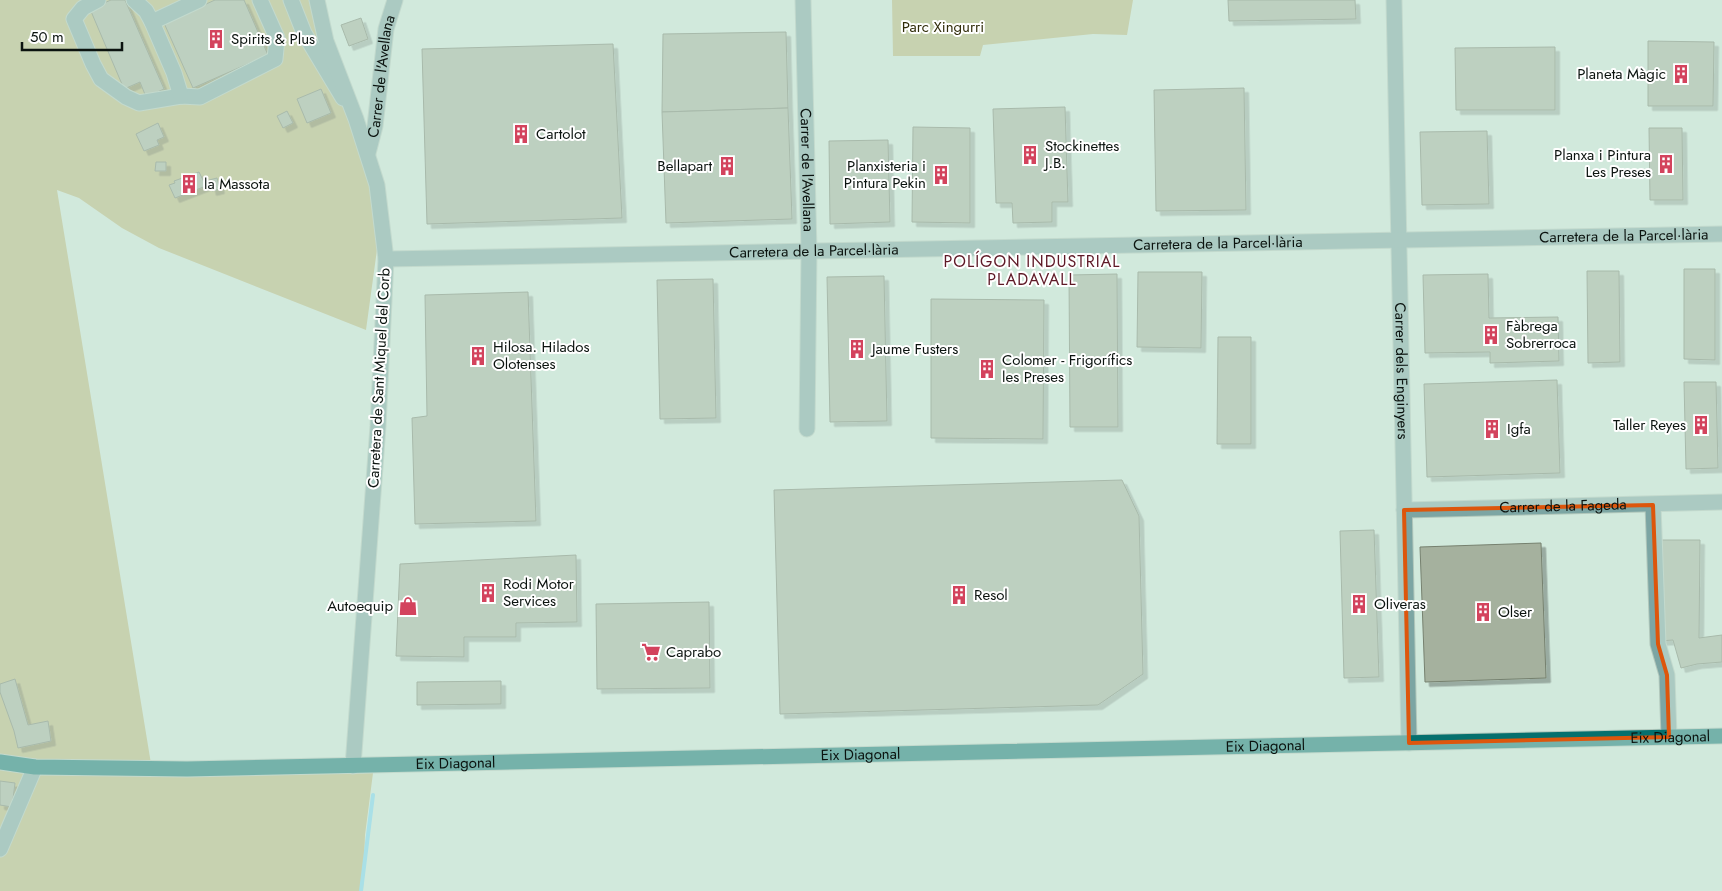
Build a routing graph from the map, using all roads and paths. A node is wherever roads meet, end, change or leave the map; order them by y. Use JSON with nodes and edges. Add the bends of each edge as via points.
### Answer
{"nodes":[{"id":1,"x":98,"y":0,"type":"edge"},
{"id":2,"x":134,"y":0,"type":"edge"},
{"id":3,"x":199,"y":0,"type":"edge"},
{"id":4,"x":260,"y":0,"type":"edge"},
{"id":5,"x":291,"y":0,"type":"edge"},
{"id":6,"x":317,"y":0,"type":"edge"},
{"id":7,"x":395,"y":0,"type":"edge"},
{"id":8,"x":803,"y":0,"type":"edge"},
{"id":9,"x":1394,"y":0,"type":"edge"},
{"id":10,"x":152,"y":22,"type":"junction"},
{"id":11,"x":181,"y":96,"type":"junction"},
{"id":12,"x":356,"y":119,"type":"junction"},
{"id":13,"x":368,"y":153,"type":"junction"},
{"id":14,"x":1722,"y":234,"type":"edge"},
{"id":15,"x":1398,"y":240,"type":"junction"},
{"id":16,"x":809,"y":251,"type":"junction"},
{"id":17,"x":386,"y":258,"type":"junction"},
{"id":18,"x":807,"y":429,"type":"dead end"},
{"id":19,"x":1722,"y":502,"type":"edge"},
{"id":20,"x":1654,"y":504,"type":"junction"},
{"id":21,"x":1404,"y":510,"type":"junction"},
{"id":22,"x":1722,"y":736,"type":"edge"},
{"id":23,"x":1669,"y":737,"type":"junction"},
{"id":24,"x":1409,"y":742,"type":"junction"},
{"id":25,"x":0,"y":762,"type":"edge"},
{"id":26,"x":354,"y":766,"type":"junction"},
{"id":27,"x":35,"y":767,"type":"junction"},
{"id":28,"x":0,"y":849,"type":"edge"}],
"edges":[{"from":1,"to":11,"type":"street","via":[[83,8],[74,19],[101,79],[139,103]]},
{"from":2,"to":10,"type":"street"},
{"from":3,"to":10,"type":"street"},
{"from":4,"to":11,"type":"street","via":[[277,38],[275,59],[200,97]]},
{"from":5,"to":12,"type":"street","via":[[304,33]]},
{"from":6,"to":12,"type":"street","name":"Carretera de Sant Miquel del Corb","via":[[326,41]]},
{"from":7,"to":13,"type":"street","name":"Carrer de l'Avellana","via":[[386,29],[375,126]]},
{"from":8,"to":16,"type":"street","name":"Carrer de l'Avellana"},
{"from":9,"to":15,"type":"street","name":"Carrer dels Enginyers"},
{"from":10,"to":11,"type":"street"},
{"from":12,"to":13,"type":"street","name":"Carretera de Sant Miquel del Corb"},
{"from":13,"to":17,"type":"street","name":"Carretera de Sant Miquel del Corb","via":[[377,185]]},
{"from":14,"to":15,"type":"street","name":"Carretera de la Parcel·lària"},
{"from":15,"to":16,"type":"street","name":"Carretera de la Parcel·lària"},
{"from":15,"to":21,"type":"street","name":"Carrer dels Enginyers"},
{"from":16,"to":17,"type":"street","name":"Carretera de la Parcel·lària"},
{"from":16,"to":18,"type":"street","name":"Carrer de l'Avellana"},
{"from":17,"to":26,"type":"street","name":"Carretera de Sant Miquel del Corb","via":[[378,426]]},
{"from":19,"to":20,"type":"street","name":"Carrer de la Fageda"},
{"from":20,"to":21,"type":"street","name":"Carrer de la Fageda"},
{"from":20,"to":23,"type":"street","via":[[1658,644],[1667,675]]},
{"from":21,"to":24,"type":"street","name":"Carrer dels Enginyers"},
{"from":22,"to":23,"type":"main road","name":"Eix Diagonal"},
{"from":23,"to":24,"type":"main road","name":"Eix Diagonal"},
{"from":24,"to":26,"type":"main road","name":"Eix Diagonal"},
{"from":25,"to":27,"type":"main road","name":"Eix Diagonal"},
{"from":26,"to":27,"type":"main road","name":"Eix Diagonal"},
{"from":27,"to":28,"type":"street"}]}
